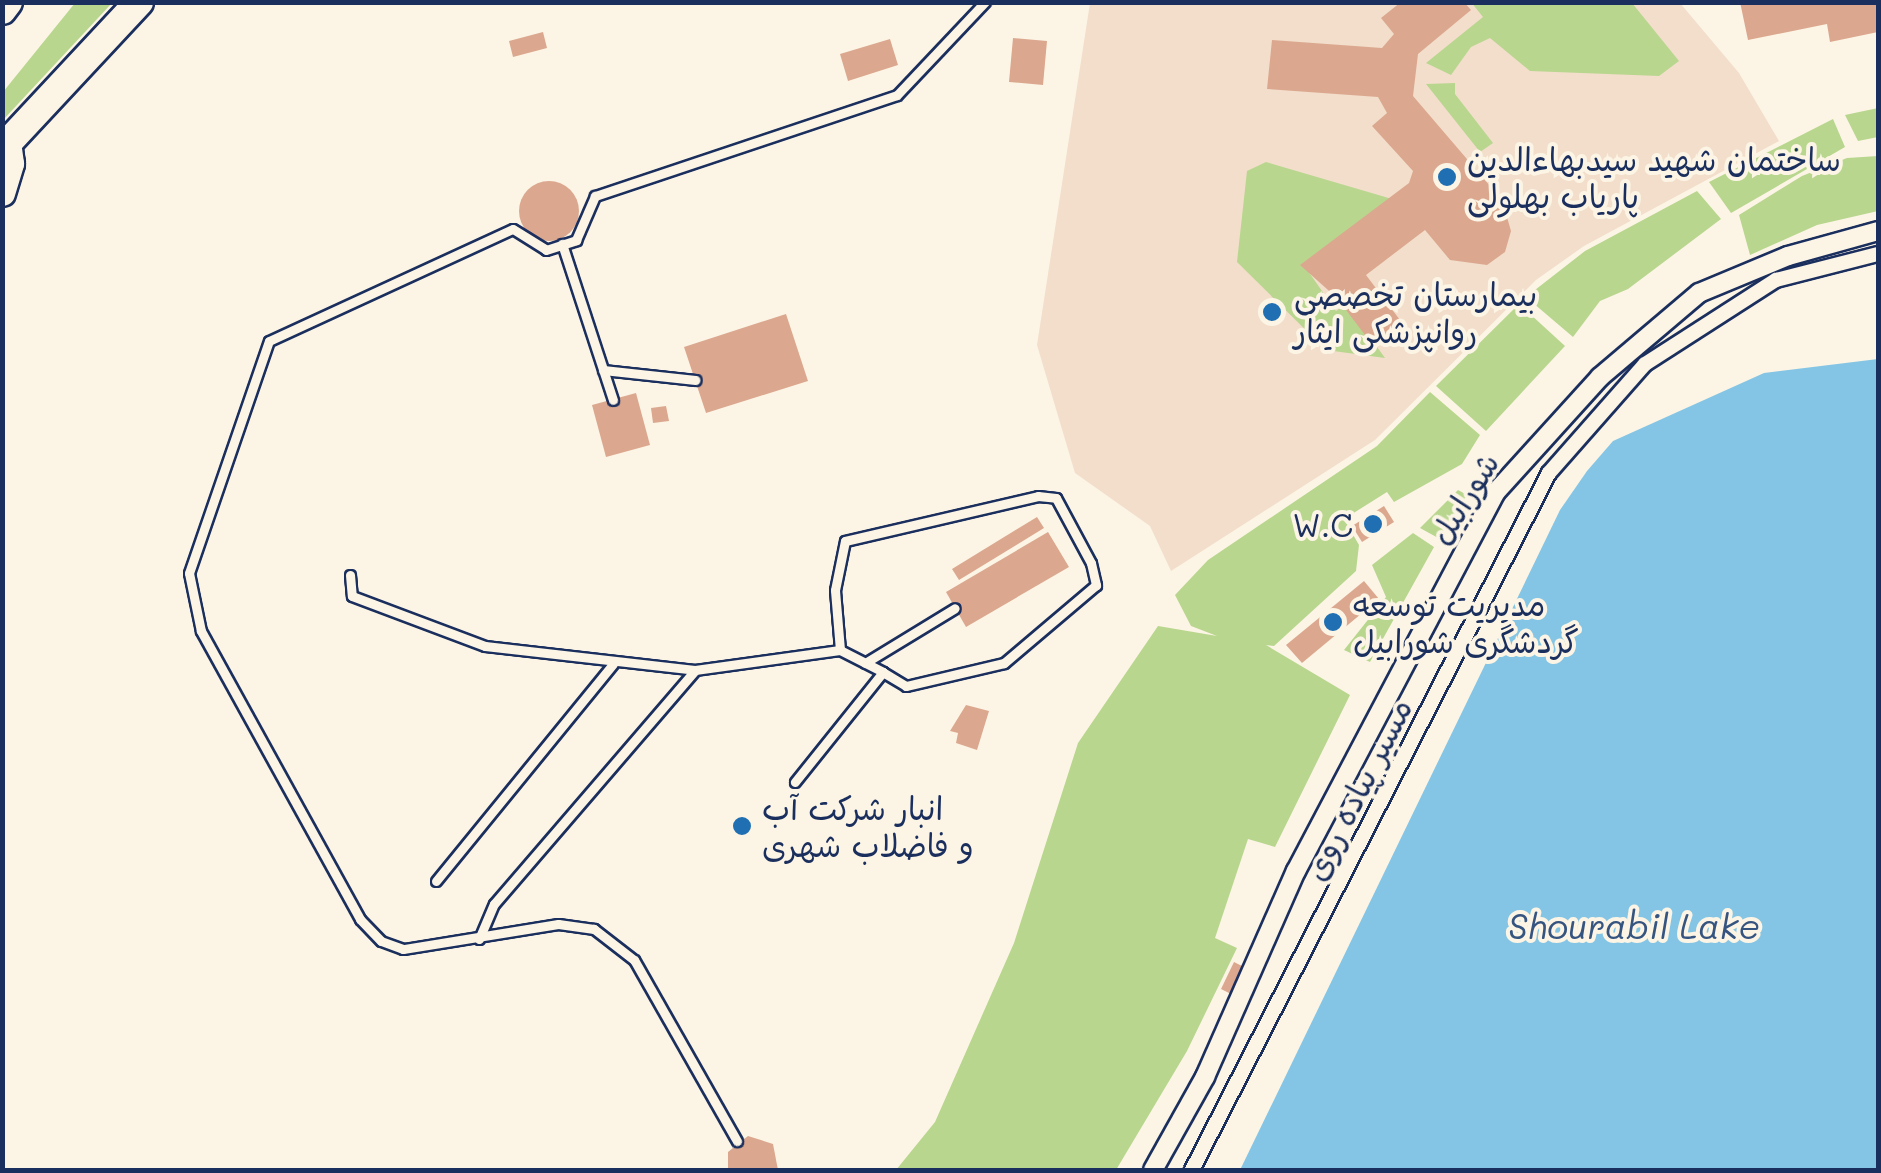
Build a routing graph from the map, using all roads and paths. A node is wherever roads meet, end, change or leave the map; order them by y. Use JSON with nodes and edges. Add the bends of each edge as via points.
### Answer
{"nodes":[{"id":1,"x":8,"y":2,"type":"edge"},
{"id":2,"x":139,"y":2,"type":"edge"},
{"id":3,"x":985,"y":2,"type":"edge"},
{"id":4,"x":2,"y":10,"type":"edge"},
{"id":5,"x":5,"y":145,"type":"edge"},
{"id":6,"x":2,"y":193,"type":"edge"},
{"id":7,"x":1878,"y":231,"type":"edge"},
{"id":8,"x":562,"y":244,"type":"junction"},
{"id":9,"x":1878,"y":254,"type":"edge"},
{"id":10,"x":603,"y":370,"type":"junction"},
{"id":11,"x":695,"y":380,"type":"dead end"},
{"id":12,"x":613,"y":400,"type":"dead end"},
{"id":13,"x":350,"y":575,"type":"dead end"},
{"id":14,"x":955,"y":608,"type":"dead end"},
{"id":15,"x":840,"y":650,"type":"junction"},
{"id":16,"x":864,"y":663,"type":"junction"},
{"id":17,"x":613,"y":664,"type":"junction"},
{"id":18,"x":696,"y":670,"type":"junction"},
{"id":19,"x":883,"y":672,"type":"junction"},
{"id":20,"x":795,"y":782,"type":"dead end"},
{"id":21,"x":436,"y":881,"type":"dead end"},
{"id":22,"x":479,"y":940,"type":"junction"},
{"id":23,"x":737,"y":1141,"type":"dead end"},
{"id":24,"x":1152,"y":1170,"type":"edge"},
{"id":25,"x":1192,"y":1170,"type":"edge"}],
"edges":[{"from":1,"to":4,"type":"main road"},
{"from":2,"to":5,"type":"main road"},
{"from":3,"to":8,"type":"lane","via":[[897,96],[594,196],[576,240]]},
{"from":5,"to":6,"type":"main road","via":[[11,163]]},
{"from":7,"to":24,"type":"street","name":"شورابیل","via":[[1788,256],[1699,293],[1600,376],[1494,494],[1296,871],[1205,1077]]},
{"from":8,"to":10,"type":"lane"},
{"from":8,"to":22,"type":"lane","via":[[546,250],[514,229],[270,341],[189,573],[200,631],[360,919],[381,941],[403,949]]},
{"from":9,"to":25,"type":"street","name":"مسیر پیاده روی","via":[[1776,280],[1645,364],[1549,473]]},
{"from":10,"to":11,"type":"lane"},
{"from":10,"to":12,"type":"lane"},
{"from":13,"to":17,"type":"lane","via":[[352,596],[485,646]]},
{"from":14,"to":16,"type":"lane"},
{"from":15,"to":16,"type":"lane"},
{"from":15,"to":18,"type":"lane"},
{"from":15,"to":19,"type":"lane","via":[[834,590],[836,558],[846,541],[1038,496],[1056,498],[1096,584],[1004,662],[906,686]]},
{"from":16,"to":19,"type":"lane"},
{"from":17,"to":18,"type":"lane"},
{"from":17,"to":21,"type":"lane"},
{"from":18,"to":22,"type":"lane","via":[[494,904]]},
{"from":19,"to":20,"type":"lane"},
{"from":22,"to":23,"type":"lane","via":[[558,924],[594,929],[617,946],[634,960]]}]}
